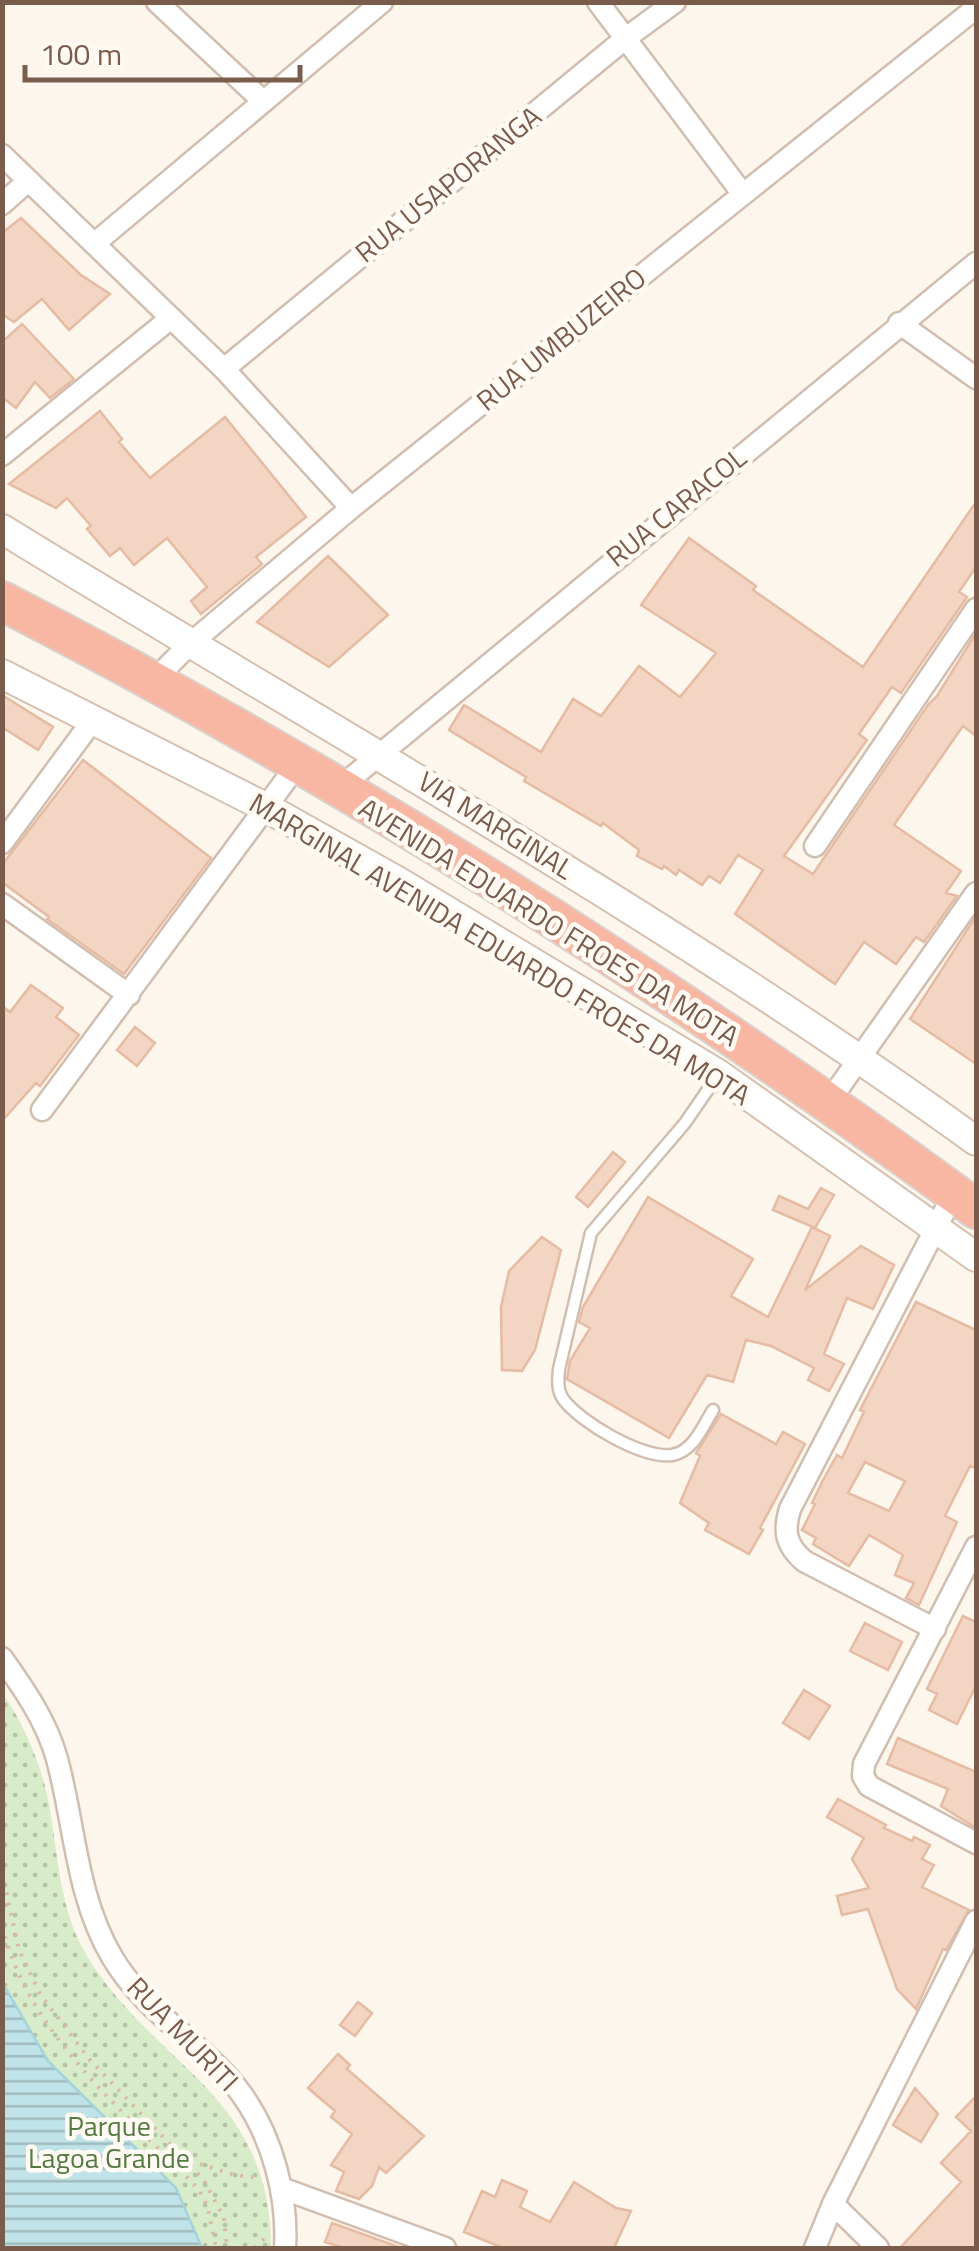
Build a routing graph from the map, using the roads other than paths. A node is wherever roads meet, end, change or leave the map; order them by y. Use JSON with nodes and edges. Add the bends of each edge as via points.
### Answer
{"nodes":[{"id":1,"x":158,"y":2,"type":"edge"},
{"id":2,"x":382,"y":2,"type":"edge"},
{"id":3,"x":598,"y":2,"type":"edge"},
{"id":4,"x":675,"y":2,"type":"edge"},
{"id":5,"x":976,"y":8,"type":"edge"},
{"id":6,"x":626,"y":38,"type":"junction"},
{"id":7,"x":264,"y":102,"type":"junction"},
{"id":8,"x":2,"y":155,"type":"edge"},
{"id":9,"x":28,"y":180,"type":"junction"},
{"id":10,"x":742,"y":193,"type":"junction"},
{"id":11,"x":2,"y":204,"type":"edge"},
{"id":12,"x":94,"y":244,"type":"junction"},
{"id":13,"x":976,"y":263,"type":"edge"},
{"id":14,"x":172,"y":318,"type":"junction"},
{"id":15,"x":900,"y":323,"type":"junction"},
{"id":16,"x":224,"y":369,"type":"junction"},
{"id":17,"x":976,"y":378,"type":"edge"},
{"id":18,"x":2,"y":455,"type":"edge"},
{"id":19,"x":351,"y":508,"type":"junction"},
{"id":20,"x":2,"y":529,"type":"edge"},
{"id":21,"x":2,"y":601,"type":"edge"},
{"id":22,"x":976,"y":608,"type":"edge"},
{"id":23,"x":191,"y":643,"type":"junction"},
{"id":24,"x":2,"y":674,"type":"edge"},
{"id":25,"x":154,"y":680,"type":"junction"},
{"id":26,"x":93,"y":720,"type":"junction"},
{"id":27,"x":378,"y":753,"type":"junction"},
{"id":28,"x":296,"y":765,"type":"junction"},
{"id":29,"x":338,"y":789,"type":"junction"},
{"id":30,"x":267,"y":808,"type":"junction"},
{"id":31,"x":2,"y":843,"type":"edge"},
{"id":32,"x":815,"y":846,"type":"dead end"},
{"id":33,"x":976,"y":893,"type":"edge"},
{"id":34,"x":2,"y":904,"type":"edge"},
{"id":35,"x":129,"y":995,"type":"junction"},
{"id":36,"x":740,"y":1043,"type":"junction"},
{"id":37,"x":861,"y":1057,"type":"junction"},
{"id":38,"x":718,"y":1074,"type":"junction"},
{"id":39,"x":828,"y":1103,"type":"junction"},
{"id":40,"x":42,"y":1110,"type":"dead end"},
{"id":41,"x":976,"y":1141,"type":"edge"},
{"id":42,"x":966,"y":1201,"type":"edge"},
{"id":43,"x":936,"y":1227,"type":"junction"},
{"id":44,"x":976,"y":1257,"type":"edge"},
{"id":45,"x":712,"y":1410,"type":"dead end"},
{"id":46,"x":976,"y":1546,"type":"edge"},
{"id":47,"x":935,"y":1628,"type":"junction"},
{"id":48,"x":2,"y":1658,"type":"edge"},
{"id":49,"x":976,"y":1843,"type":"edge"},
{"id":50,"x":976,"y":1921,"type":"edge"},
{"id":51,"x":274,"y":2183,"type":"junction"},
{"id":52,"x":833,"y":2204,"type":"junction"},
{"id":53,"x":279,"y":2239,"type":"edge"},
{"id":54,"x":412,"y":2242,"type":"edge"},
{"id":55,"x":445,"y":2248,"type":"edge"},
{"id":56,"x":815,"y":2248,"type":"edge"},
{"id":57,"x":878,"y":2248,"type":"edge"}],
"edges":[{"from":1,"to":7,"type":"street"},
{"from":2,"to":7,"type":"street"},
{"from":3,"to":6,"type":"street"},
{"from":4,"to":6,"type":"street","name":"RUA USAPORANGA"},
{"from":5,"to":10,"type":"street","name":"RUA UMBUZEIRO"},
{"from":6,"to":10,"type":"street"},
{"from":6,"to":16,"type":"street","name":"RUA USAPORANGA"},
{"from":7,"to":12,"type":"street"},
{"from":8,"to":9,"type":"street"},
{"from":9,"to":11,"type":"street"},
{"from":9,"to":12,"type":"street"},
{"from":10,"to":19,"type":"street","name":"RUA UMBUZEIRO"},
{"from":12,"to":14,"type":"street"},
{"from":13,"to":15,"type":"street","name":"RUA CARACOL"},
{"from":14,"to":16,"type":"street"},
{"from":14,"to":18,"type":"street"},
{"from":15,"to":17,"type":"street"},
{"from":15,"to":27,"type":"street","name":"RUA CARACOL"},
{"from":16,"to":19,"type":"street"},
{"from":19,"to":23,"type":"street","name":"RUA UMBUZEIRO"},
{"from":20,"to":23,"type":"street","name":"VIA MARGINAL"},
{"from":21,"to":25,"type":"highway","name":"AVENIDA EDUARDO FROES DA MOTA"},
{"from":22,"to":32,"type":"street"},
{"from":23,"to":25,"type":"street","name":"RUA UMBUZEIRO"},
{"from":23,"to":27,"type":"street","name":"VIA MARGINAL"},
{"from":24,"to":26,"type":"street","name":"MARGINAL AVENIDA EDUARDO FROES DA MOTA"},
{"from":25,"to":28,"type":"highway","name":"AVENIDA EDUARDO FROES DA MOTA"},
{"from":26,"to":30,"type":"street","name":"MARGINAL AVENIDA EDUARDO FROES DA MOTA"},
{"from":26,"to":31,"type":"street"},
{"from":27,"to":29,"type":"street","name":"RUA CARACOL"},
{"from":27,"to":37,"type":"street","name":"VIA MARGINAL"},
{"from":28,"to":29,"type":"highway","name":"AVENIDA EDUARDO FROES DA MOTA"},
{"from":28,"to":30,"type":"street"},
{"from":29,"to":36,"type":"highway","name":"AVENIDA EDUARDO FROES DA MOTA","via":[[485,874]]},
{"from":30,"to":35,"type":"street"},
{"from":30,"to":38,"type":"street","name":"MARGINAL AVENIDA EDUARDO FROES DA MOTA"},
{"from":33,"to":37,"type":"street"},
{"from":34,"to":35,"type":"street"},
{"from":35,"to":40,"type":"street"},
{"from":36,"to":38,"type":"street"},
{"from":36,"to":39,"type":"highway","name":"AVENIDA EDUARDO FROES DA MOTA"},
{"from":37,"to":39,"type":"street"},
{"from":37,"to":41,"type":"street","name":"VIA MARGINAL"},
{"from":38,"to":43,"type":"street","name":"MARGINAL AVENIDA EDUARDO FROES DA MOTA"},
{"from":38,"to":45,"type":"lane","via":[[591,1233],[558,1388],[585,1420],[641,1452],[674,1455],[692,1444]]},
{"from":39,"to":42,"type":"highway","name":"AVENIDA EDUARDO FROES DA MOTA"},
{"from":42,"to":43,"type":"street"},
{"from":43,"to":44,"type":"street","name":"MARGINAL AVENIDA EDUARDO FROES DA MOTA"},
{"from":43,"to":47,"type":"street","via":[[790,1509],[785,1533],[814,1567]]},
{"from":46,"to":47,"type":"street"},
{"from":47,"to":49,"type":"street","via":[[863,1776],[869,1786]]},
{"from":48,"to":51,"type":"street","name":"RUA MURITI","via":[[56,1755],[89,1906],[112,1956],[140,1996],[243,2095],[263,2134]]},
{"from":50,"to":52,"type":"street"},
{"from":51,"to":53,"type":"street","name":"RUA MURITI","via":[[286,2211]]},
{"from":51,"to":54,"type":"street"},
{"from":52,"to":56,"type":"street"},
{"from":52,"to":57,"type":"street"},
{"from":54,"to":55,"type":"street"}]}
